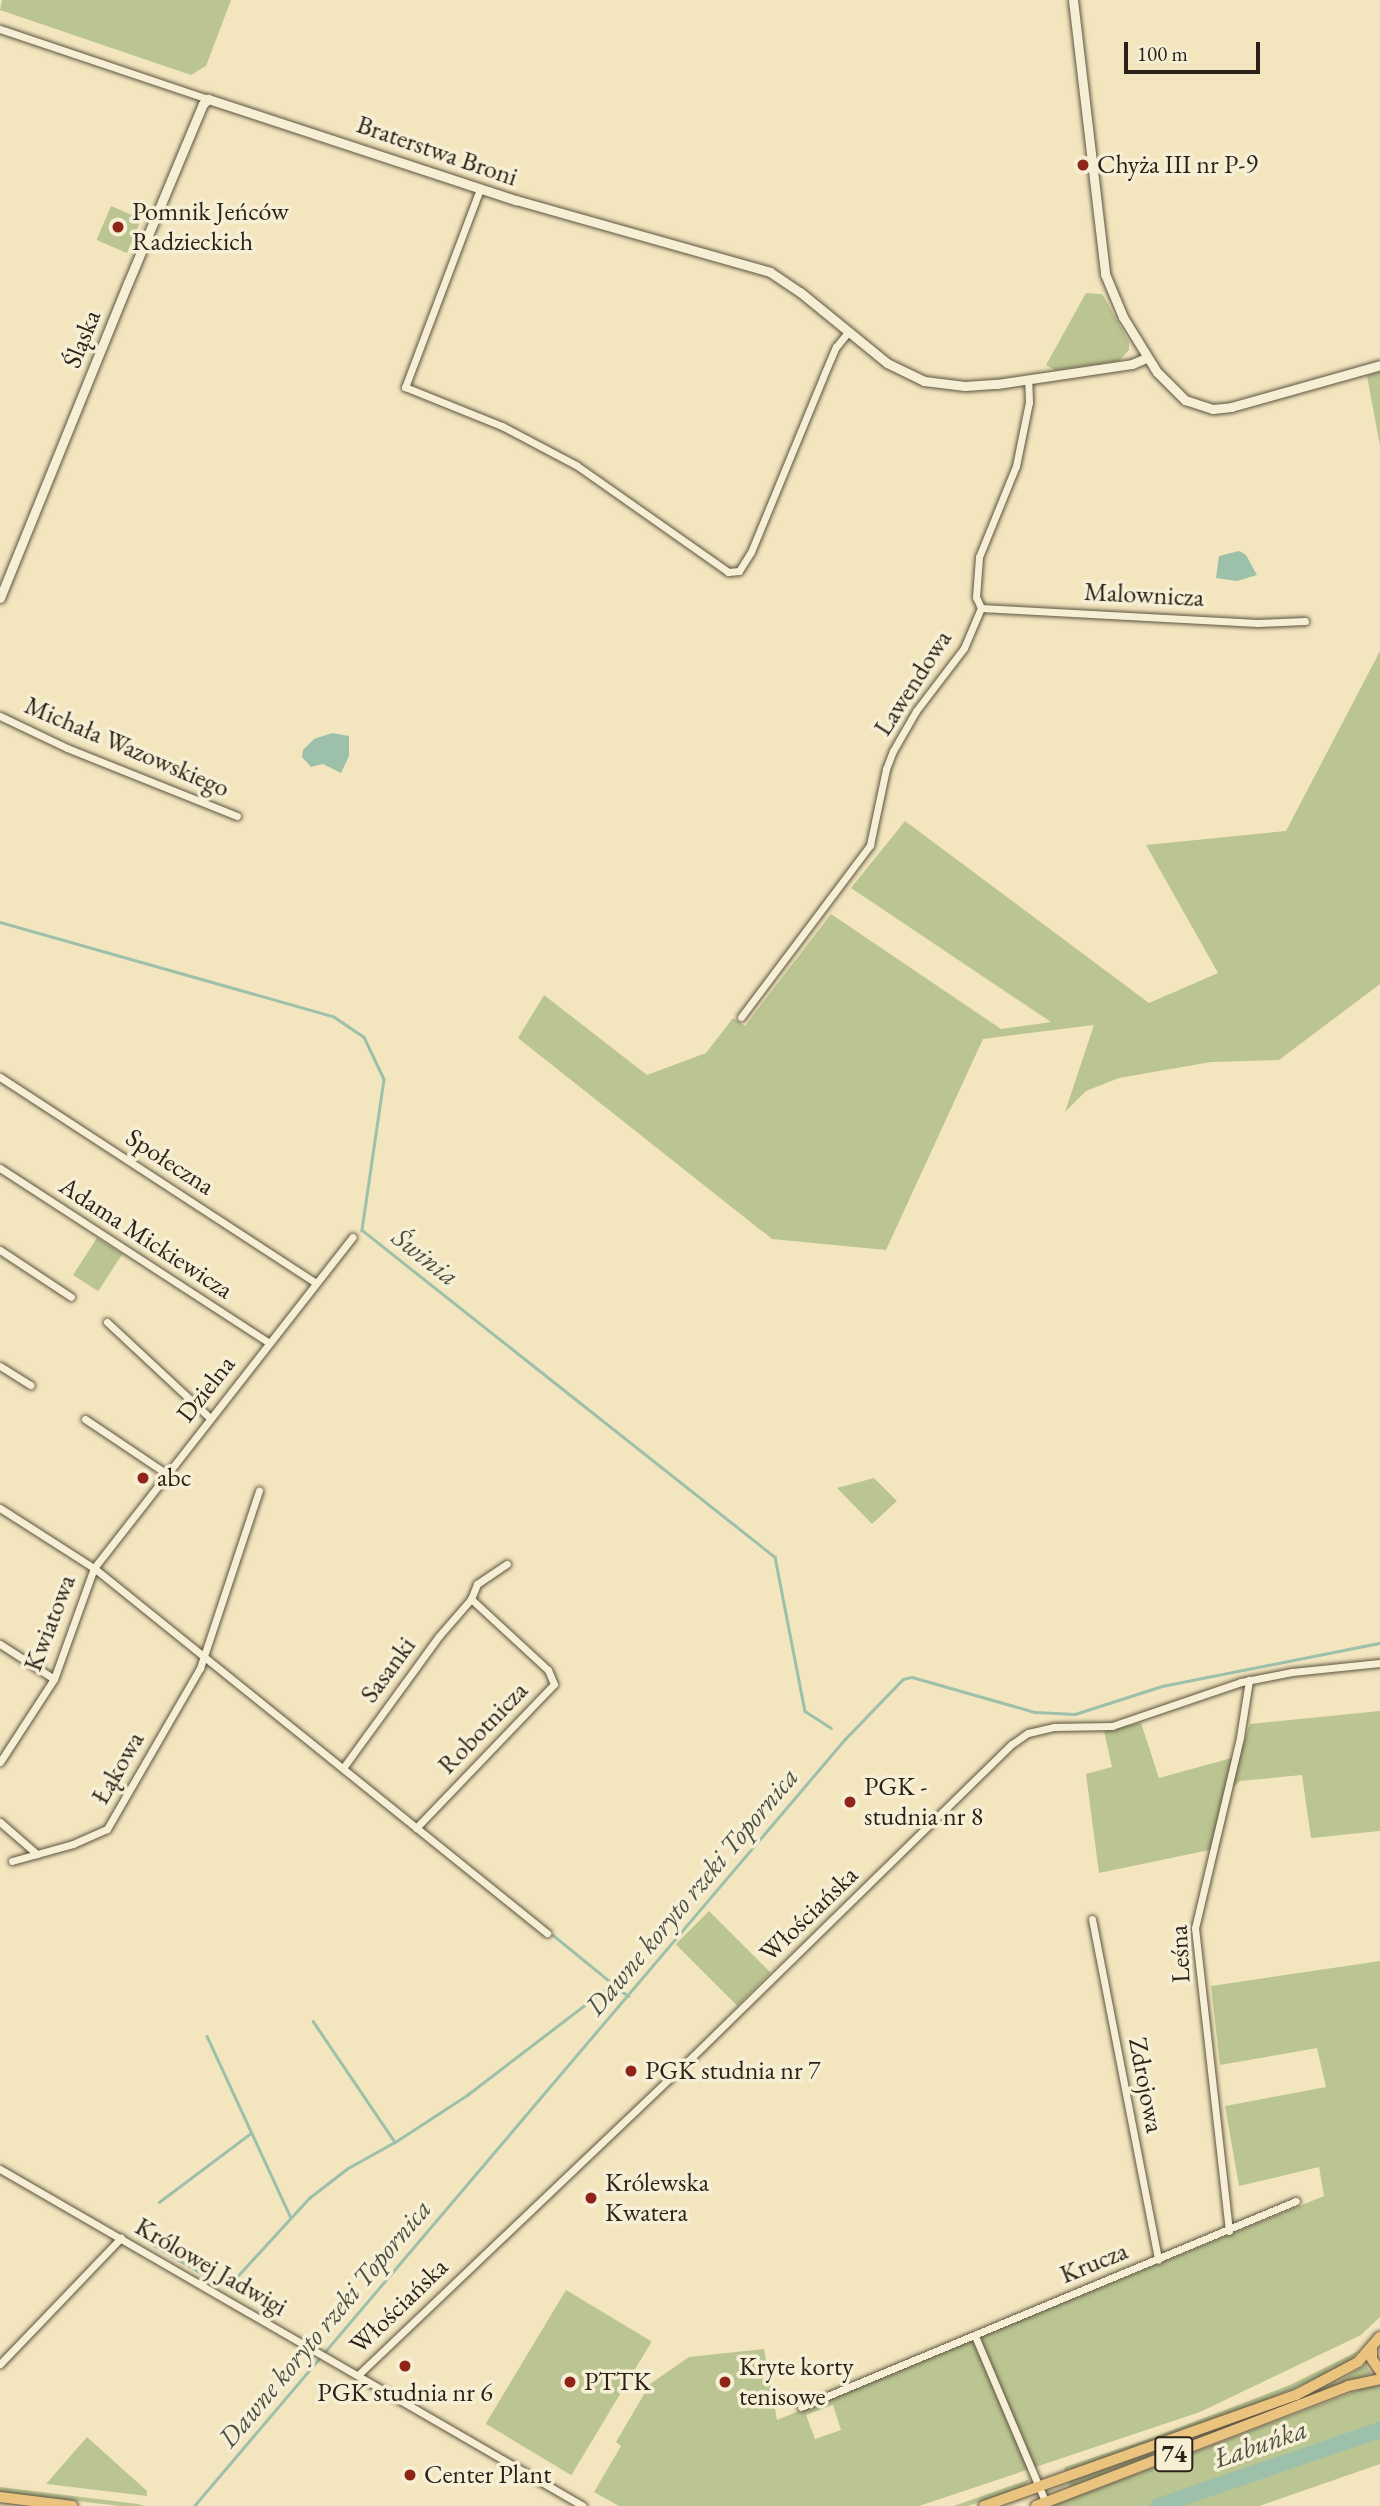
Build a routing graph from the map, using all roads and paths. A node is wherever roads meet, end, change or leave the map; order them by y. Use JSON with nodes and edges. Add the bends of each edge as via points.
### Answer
{"nodes":[{"id":1,"x":1073,"y":0,"type":"edge"},
{"id":2,"x":0,"y":29,"type":"edge"},
{"id":3,"x":208,"y":99,"type":"junction"},
{"id":4,"x":481,"y":189,"type":"junction"},
{"id":5,"x":848,"y":332,"type":"junction"},
{"id":6,"x":1146,"y":358,"type":"junction"},
{"id":7,"x":1380,"y":365,"type":"edge"},
{"id":8,"x":1028,"y":379,"type":"junction"},
{"id":9,"x":0,"y":598,"type":"edge"},
{"id":10,"x":981,"y":608,"type":"junction"},
{"id":11,"x":1305,"y":621,"type":"dead end"},
{"id":12,"x":0,"y":716,"type":"edge"},
{"id":13,"x":237,"y":816,"type":"dead end"},
{"id":14,"x":741,"y":1017,"type":"dead end"},
{"id":15,"x":0,"y":1077,"type":"edge"},
{"id":16,"x":0,"y":1168,"type":"edge"},
{"id":17,"x":353,"y":1237,"type":"dead end"},
{"id":18,"x":0,"y":1250,"type":"edge"},
{"id":19,"x":316,"y":1283,"type":"junction"},
{"id":20,"x":71,"y":1297,"type":"dead end"},
{"id":21,"x":107,"y":1322,"type":"dead end"},
{"id":22,"x":269,"y":1343,"type":"junction"},
{"id":23,"x":0,"y":1366,"type":"edge"},
{"id":24,"x":30,"y":1385,"type":"dead end"},
{"id":25,"x":210,"y":1418,"type":"junction"},
{"id":26,"x":85,"y":1419,"type":"dead end"},
{"id":27,"x":167,"y":1474,"type":"junction"},
{"id":28,"x":259,"y":1492,"type":"dead end"},
{"id":29,"x":0,"y":1508,"type":"edge"},
{"id":30,"x":507,"y":1564,"type":"dead end"},
{"id":31,"x":93,"y":1568,"type":"junction"},
{"id":32,"x":471,"y":1599,"type":"junction"},
{"id":33,"x":0,"y":1644,"type":"edge"},
{"id":34,"x":204,"y":1657,"type":"junction"},
{"id":35,"x":1380,"y":1662,"type":"edge"},
{"id":36,"x":54,"y":1679,"type":"junction"},
{"id":37,"x":1249,"y":1680,"type":"junction"},
{"id":38,"x":0,"y":1762,"type":"edge"},
{"id":39,"x":342,"y":1768,"type":"junction"},
{"id":40,"x":0,"y":1822,"type":"edge"},
{"id":41,"x":416,"y":1828,"type":"junction"},
{"id":42,"x":37,"y":1854,"type":"junction"},
{"id":43,"x":12,"y":1861,"type":"dead end"},
{"id":44,"x":1092,"y":1919,"type":"dead end"},
{"id":45,"x":547,"y":1933,"type":"dead end"},
{"id":46,"x":0,"y":2169,"type":"edge"},
{"id":47,"x":1296,"y":2201,"type":"dead end"},
{"id":48,"x":1229,"y":2231,"type":"junction"},
{"id":49,"x":121,"y":2238,"type":"junction"},
{"id":50,"x":1158,"y":2260,"type":"junction"},
{"id":51,"x":975,"y":2336,"type":"junction"},
{"id":52,"x":1376,"y":2341,"type":"edge"},
{"id":53,"x":0,"y":2364,"type":"edge"},
{"id":54,"x":1380,"y":2371,"type":"edge"},
{"id":55,"x":358,"y":2375,"type":"junction"},
{"id":56,"x":1380,"y":2379,"type":"edge"},
{"id":57,"x":801,"y":2407,"type":"dead end"},
{"id":58,"x":1040,"y":2486,"type":"junction"},
{"id":59,"x":0,"y":2497,"type":"edge"},
{"id":60,"x":1041,"y":2504,"type":"edge"},
{"id":61,"x":72,"y":2506,"type":"edge"},
{"id":62,"x":583,"y":2506,"type":"edge"},
{"id":63,"x":984,"y":2506,"type":"edge"}],
"edges":[{"from":1,"to":6,"type":"street","via":[[1105,274]]},
{"from":2,"to":3,"type":"street","name":"Braterstwa Broni"},
{"from":3,"to":4,"type":"street","name":"Braterstwa Broni"},
{"from":3,"to":9,"type":"street","name":"Śląska"},
{"from":4,"to":5,"type":"street","name":"Braterstwa Broni","via":[[770,272]]},
{"from":4,"to":5,"type":"street","via":[[405,387],[502,426],[576,465],[728,572],[738,571],[759,536],[827,367]]},
{"from":5,"to":8,"type":"street","name":"Braterstwa Broni","via":[[894,368],[924,381],[981,385]]},
{"from":6,"to":7,"type":"street","via":[[1185,400],[1213,409]]},
{"from":6,"to":8,"type":"street","name":"Braterstwa Broni"},
{"from":8,"to":10,"type":"street","name":"Lawendowa","via":[[1029,402],[1016,466],[979,556],[976,597]]},
{"from":10,"to":11,"type":"street","name":"Malownicza","via":[[1258,623]]},
{"from":10,"to":14,"type":"street","name":"Lawendowa","via":[[964,648],[916,711],[893,751],[870,845]]},
{"from":12,"to":13,"type":"street","name":"Michała Wazowskiego"},
{"from":15,"to":19,"type":"street","name":"Społeczna"},
{"from":16,"to":22,"type":"street","name":"Adama Mickiewicza"},
{"from":17,"to":19,"type":"street","name":"Dzielna"},
{"from":18,"to":20,"type":"street"},
{"from":19,"to":22,"type":"street","name":"Dzielna"},
{"from":21,"to":25,"type":"street"},
{"from":22,"to":25,"type":"street","name":"Dzielna"},
{"from":23,"to":24,"type":"street"},
{"from":25,"to":27,"type":"street","name":"Dzielna"},
{"from":26,"to":27,"type":"street"},
{"from":27,"to":31,"type":"street","name":"Dzielna"},
{"from":28,"to":34,"type":"street"},
{"from":29,"to":31,"type":"street"},
{"from":30,"to":32,"type":"street","name":"Sasanki","via":[[483,1577]]},
{"from":31,"to":34,"type":"street"},
{"from":31,"to":36,"type":"street","name":"Kwiatowa"},
{"from":32,"to":39,"type":"street","name":"Sasanki"},
{"from":32,"to":41,"type":"street","name":"Robotnicza","via":[[548,1670],[554,1684]]},
{"from":33,"to":36,"type":"street"},
{"from":34,"to":39,"type":"street"},
{"from":34,"to":42,"type":"street","name":"Łąkowa","via":[[107,1829]]},
{"from":35,"to":37,"type":"street","name":"Włościańska"},
{"from":36,"to":38,"type":"street","name":"Kwiatowa"},
{"from":37,"to":48,"type":"street","name":"Leśna","via":[[1195,1928]]},
{"from":37,"to":55,"type":"street","name":"Włościańska","via":[[1118,1724],[1041,1729],[1012,1744]]},
{"from":39,"to":41,"type":"street"},
{"from":40,"to":42,"type":"street"},
{"from":41,"to":45,"type":"street"},
{"from":42,"to":43,"type":"street","name":"Łąkowa"},
{"from":44,"to":50,"type":"street","name":"Zdrojowa"},
{"from":46,"to":49,"type":"street","name":"Królowej Jadwigi"},
{"from":47,"to":48,"type":"street","name":"Krucza"},
{"from":48,"to":50,"type":"street","name":"Krucza"},
{"from":49,"to":53,"type":"street"},
{"from":49,"to":55,"type":"street","name":"Królowej Jadwigi"},
{"from":50,"to":51,"type":"street","name":"Krucza"},
{"from":51,"to":57,"type":"street","name":"Krucza"},
{"from":51,"to":58,"type":"street"},
{"from":52,"to":54,"type":"main road","number":"74","via":[[1372,2359]]},
{"from":52,"to":58,"type":"main road","number":"74","via":[[1358,2362],[1306,2390]]},
{"from":55,"to":62,"type":"street","name":"Królowej Jadwigi"},
{"from":56,"to":60,"type":"main road","number":"74","via":[[1348,2386]]},
{"from":58,"to":60,"type":"street"},
{"from":58,"to":63,"type":"main road","number":"74"},
{"from":59,"to":61,"type":"main road"}]}
